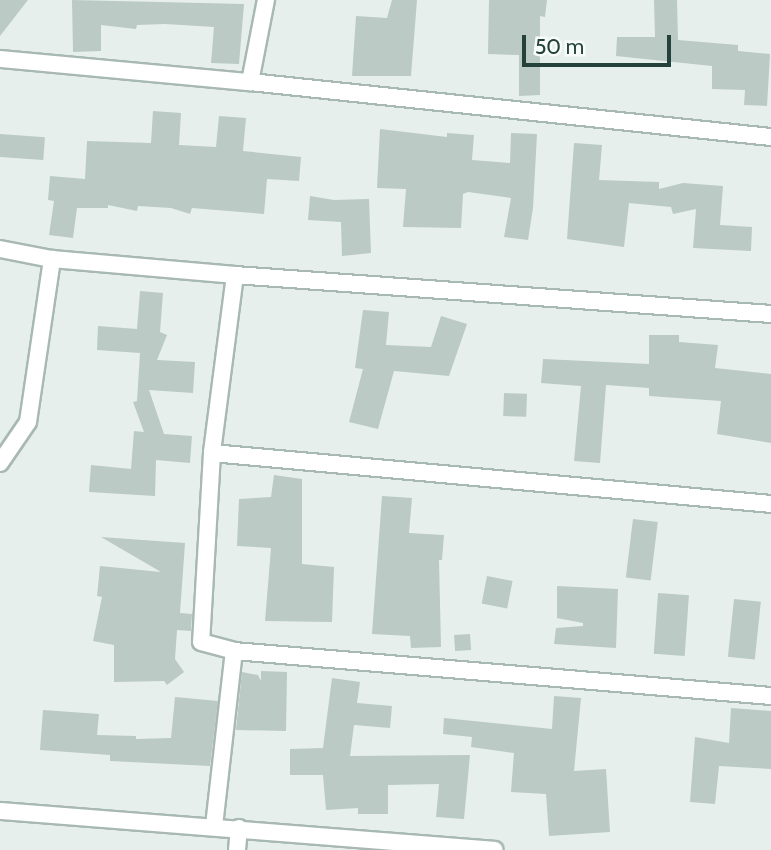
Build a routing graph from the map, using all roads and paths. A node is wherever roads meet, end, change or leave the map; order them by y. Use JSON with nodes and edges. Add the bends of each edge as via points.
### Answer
{"nodes":[{"id":1,"x":266,"y":0,"type":"edge"},
{"id":2,"x":0,"y":59,"type":"edge"},
{"id":3,"x":250,"y":82,"type":"junction"},
{"id":4,"x":771,"y":137,"type":"edge"},
{"id":5,"x":0,"y":249,"type":"edge"},
{"id":6,"x":52,"y":259,"type":"junction"},
{"id":7,"x":234,"y":275,"type":"junction"},
{"id":8,"x":771,"y":314,"type":"edge"},
{"id":9,"x":212,"y":453,"type":"junction"},
{"id":10,"x":0,"y":463,"type":"edge"},
{"id":11,"x":771,"y":504,"type":"edge"},
{"id":12,"x":234,"y":650,"type":"junction"},
{"id":13,"x":771,"y":696,"type":"edge"},
{"id":14,"x":0,"y":811,"type":"edge"},
{"id":15,"x":214,"y":826,"type":"junction"},
{"id":16,"x":239,"y":828,"type":"junction"},
{"id":17,"x":237,"y":850,"type":"edge"},
{"id":18,"x":494,"y":850,"type":"edge"}],
"edges":[{"from":1,"to":3,"type":"street"},
{"from":2,"to":3,"type":"street"},
{"from":3,"to":4,"type":"street"},
{"from":5,"to":6,"type":"street"},
{"from":6,"to":7,"type":"street"},
{"from":6,"to":10,"type":"street","via":[[28,422]]},
{"from":7,"to":8,"type":"street"},
{"from":7,"to":9,"type":"street"},
{"from":9,"to":11,"type":"street"},
{"from":9,"to":12,"type":"street","via":[[201,642]]},
{"from":12,"to":13,"type":"street"},
{"from":12,"to":15,"type":"street"},
{"from":14,"to":15,"type":"street"},
{"from":15,"to":16,"type":"street"},
{"from":16,"to":17,"type":"street"},
{"from":16,"to":18,"type":"street"}]}
